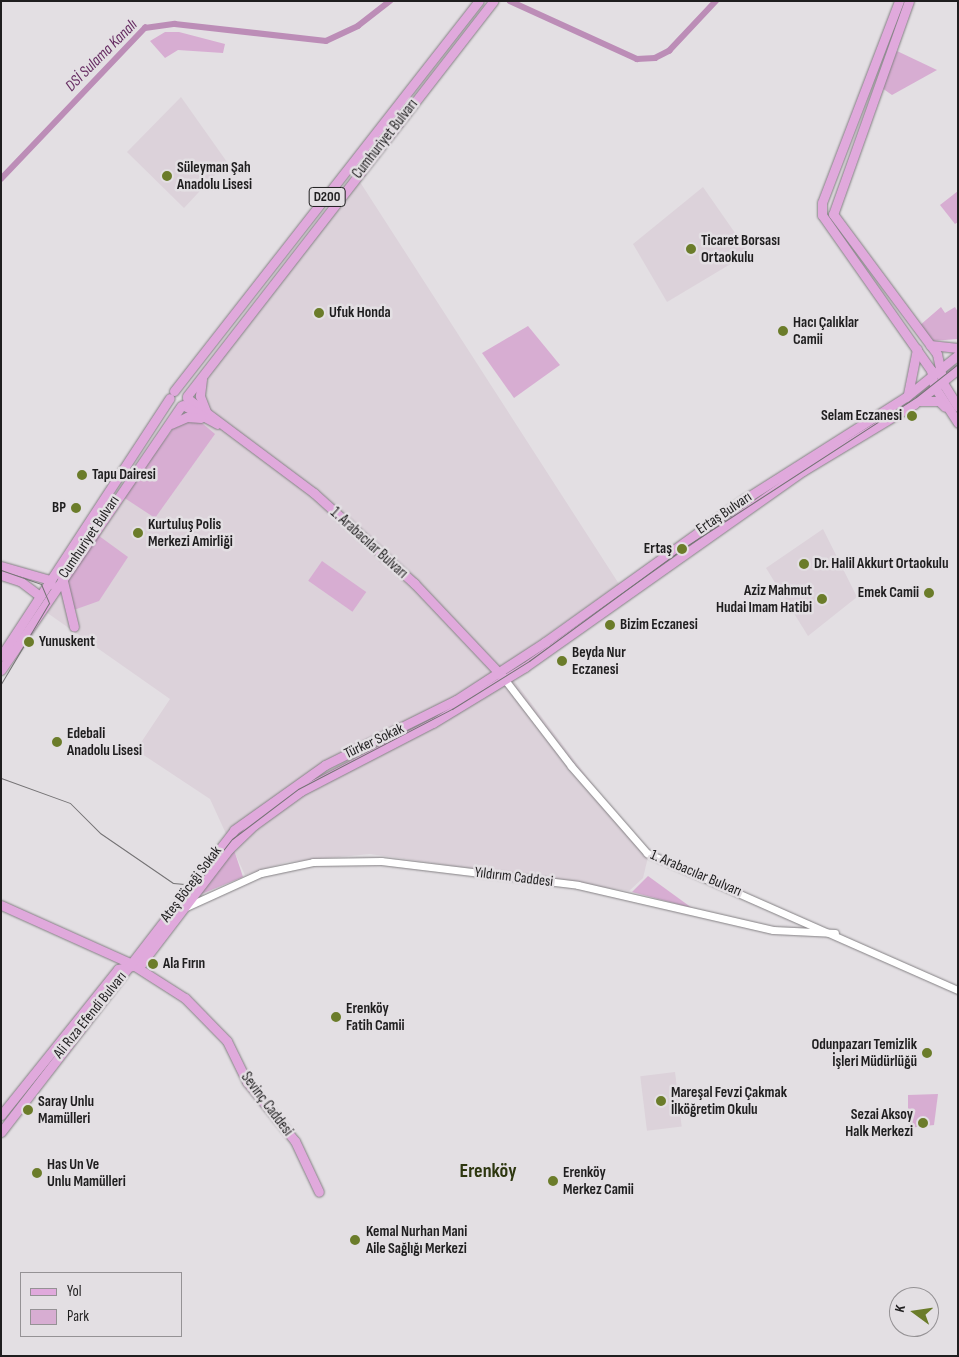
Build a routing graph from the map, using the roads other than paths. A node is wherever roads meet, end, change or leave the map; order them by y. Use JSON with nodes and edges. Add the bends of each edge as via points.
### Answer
{"nodes":[{"id":1,"x":479,"y":1,"type":"edge"},
{"id":2,"x":493,"y":1,"type":"edge"},
{"id":3,"x":899,"y":1,"type":"edge"},
{"id":4,"x":909,"y":1,"type":"edge"},
{"id":5,"x":324,"y":202,"type":"junction"},
{"id":6,"x":330,"y":209,"type":"junction"},
{"id":7,"x":930,"y":346,"type":"junction"},
{"id":8,"x":958,"y":348,"type":"edge"},
{"id":9,"x":917,"y":349,"type":"junction"},
{"id":10,"x":958,"y":354,"type":"edge"},
{"id":11,"x":942,"y":368,"type":"junction"},
{"id":12,"x":956,"y":371,"type":"edge"},
{"id":13,"x":202,"y":376,"type":"junction"},
{"id":14,"x":932,"y":376,"type":"junction"},
{"id":15,"x":940,"y":386,"type":"junction"},
{"id":16,"x":172,"y":395,"type":"junction"},
{"id":17,"x":906,"y":397,"type":"junction"},
{"id":18,"x":918,"y":401,"type":"junction"},
{"id":19,"x":184,"y":402,"type":"junction"},
{"id":20,"x":952,"y":405,"type":"edge"},
{"id":21,"x":205,"y":415,"type":"junction"},
{"id":22,"x":958,"y":423,"type":"edge"},
{"id":23,"x":166,"y":427,"type":"junction"},
{"id":24,"x":1,"y":566,"type":"edge"},
{"id":25,"x":1,"y":575,"type":"edge"},
{"id":26,"x":62,"y":577,"type":"junction"},
{"id":27,"x":50,"y":580,"type":"junction"},
{"id":28,"x":52,"y":592,"type":"junction"},
{"id":29,"x":40,"y":596,"type":"junction"},
{"id":30,"x":74,"y":627,"type":"dead end"},
{"id":31,"x":1,"y":656,"type":"edge"},
{"id":32,"x":1,"y":670,"type":"edge"},
{"id":33,"x":499,"y":677,"type":"junction"},
{"id":34,"x":300,"y":791,"type":"joint"},
{"id":35,"x":259,"y":811,"type":"joint"},
{"id":36,"x":197,"y":903,"type":"junction"},
{"id":37,"x":1,"y":905,"type":"edge"},
{"id":38,"x":186,"y":907,"type":"junction"},
{"id":39,"x":163,"y":922,"type":"junction"},
{"id":40,"x":174,"y":923,"type":"junction"},
{"id":41,"x":835,"y":933,"type":"junction"},
{"id":42,"x":130,"y":964,"type":"junction"},
{"id":43,"x":958,"y":990,"type":"edge"},
{"id":44,"x":1,"y":1115,"type":"edge"},
{"id":45,"x":1,"y":1132,"type":"edge"},
{"id":46,"x":319,"y":1192,"type":"dead end"}],
"edges":[{"from":1,"to":5,"type":"main road","name":"Cumhuriyet Bulvarı","number":"D200"},
{"from":2,"to":6,"type":"main road","name":"Cumhuriyet Bulvarı"},
{"from":3,"to":9,"type":"main road","via":[[822,203],[822,214]]},
{"from":4,"to":7,"type":"main road","via":[[833,214]]},
{"from":5,"to":6,"type":"main road"},
{"from":5,"to":16,"type":"main road","name":"Cumhuriyet Bulvarı","number":"D200"},
{"from":6,"to":13,"type":"main road","name":"Cumhuriyet Bulvarı"},
{"from":7,"to":8,"type":"main road"},
{"from":7,"to":11,"type":"main road"},
{"from":9,"to":14,"type":"main road"},
{"from":9,"to":17,"type":"main road","via":[[914,378]]},
{"from":10,"to":11,"type":"main road","name":"Ertaş Bulvarı"},
{"from":11,"to":14,"type":"main road","name":"Ertaş Bulvarı"},
{"from":11,"to":15,"type":"main road"},
{"from":12,"to":15,"type":"main road","name":"Ertaş Bulvarı"},
{"from":12,"to":20,"type":"main road"},
{"from":13,"to":19,"type":"main road","name":"Cumhuriyet Bulvarı"},
{"from":13,"to":21,"type":"main road","via":[[200,396]]},
{"from":14,"to":15,"type":"main road"},
{"from":14,"to":17,"type":"main road","name":"Ertaş Bulvarı"},
{"from":15,"to":18,"type":"main road","name":"Ertaş Bulvarı"},
{"from":15,"to":20,"type":"main road"},
{"from":16,"to":19,"type":"main road"},
{"from":16,"to":19,"type":"main road"},
{"from":16,"to":27,"type":"main road","name":"Cumhuriyet Bulvarı"},
{"from":17,"to":33,"type":"main road","name":"Ertaş Bulvarı","via":[[761,488]]},
{"from":18,"to":20,"type":"main road"},
{"from":18,"to":33,"type":"main road","name":"Ertaş Bulvarı","via":[[804,471]]},
{"from":19,"to":21,"type":"main road","name":"1. Arabacılar Bulvarı"},
{"from":19,"to":23,"type":"main road","name":"Cumhuriyet Bulvarı"},
{"from":20,"to":22,"type":"main road"},
{"from":21,"to":23,"type":"main road","via":[[187,416]]},
{"from":21,"to":33,"type":"main road","name":"1. Arabacılar Bulvarı","via":[[314,494],[414,584]]},
{"from":23,"to":26,"type":"main road","name":"Cumhuriyet Bulvarı"},
{"from":24,"to":27,"type":"main road"},
{"from":25,"to":29,"type":"main road","via":[[20,581]]},
{"from":26,"to":28,"type":"main road","name":"Cumhuriyet Bulvarı"},
{"from":26,"to":30,"type":"main road"},
{"from":27,"to":28,"type":"main road"},
{"from":27,"to":29,"type":"main road","name":"Cumhuriyet Bulvarı"},
{"from":28,"to":32,"type":"main road","name":"Cumhuriyet Bulvarı"},
{"from":29,"to":31,"type":"main road","name":"Cumhuriyet Bulvarı"},
{"from":33,"to":34,"type":"main road","name":"Türker Sokak","via":[[433,723]]},
{"from":33,"to":35,"type":"main road","name":"Türker Sokak","via":[[325,765]]},
{"from":33,"to":41,"type":"street","name":"1. Arabacılar Bulvarı","via":[[647,853]]},
{"from":34,"to":38,"type":"main road","name":"Ateş Böceği Sokak","via":[[237,839]]},
{"from":35,"to":39,"type":"main road","name":"Ateş Böceği Sokak","via":[[224,840]]},
{"from":36,"to":38,"type":"street","name":"Yıldırım Caddesi"},
{"from":36,"to":40,"type":"street"},
{"from":36,"to":41,"type":"street","name":"Yıldırım Caddesi","via":[[277,870],[332,860],[381,860],[578,885],[764,928]]},
{"from":37,"to":42,"type":"main road","name":"Sevinç Caddesi"},
{"from":38,"to":39,"type":"main road"},
{"from":38,"to":40,"type":"main road","name":"Ateş Böceği Sokak"},
{"from":39,"to":42,"type":"main road","name":"Ateş Böceği Sokak"},
{"from":40,"to":42,"type":"main road","via":[[141,964]]},
{"from":41,"to":43,"type":"street","name":"1. Arabacılar Bulvarı"},
{"from":42,"to":44,"type":"main road","name":"Ali Rıza Efendi Bulvarı","via":[[118,969]]},
{"from":42,"to":45,"type":"main road","name":"Ali Rıza Efendi Bulvarı"},
{"from":42,"to":46,"type":"main road","name":"Sevinç Caddesi","via":[[185,998],[227,1041],[247,1082],[295,1141]]}]}
